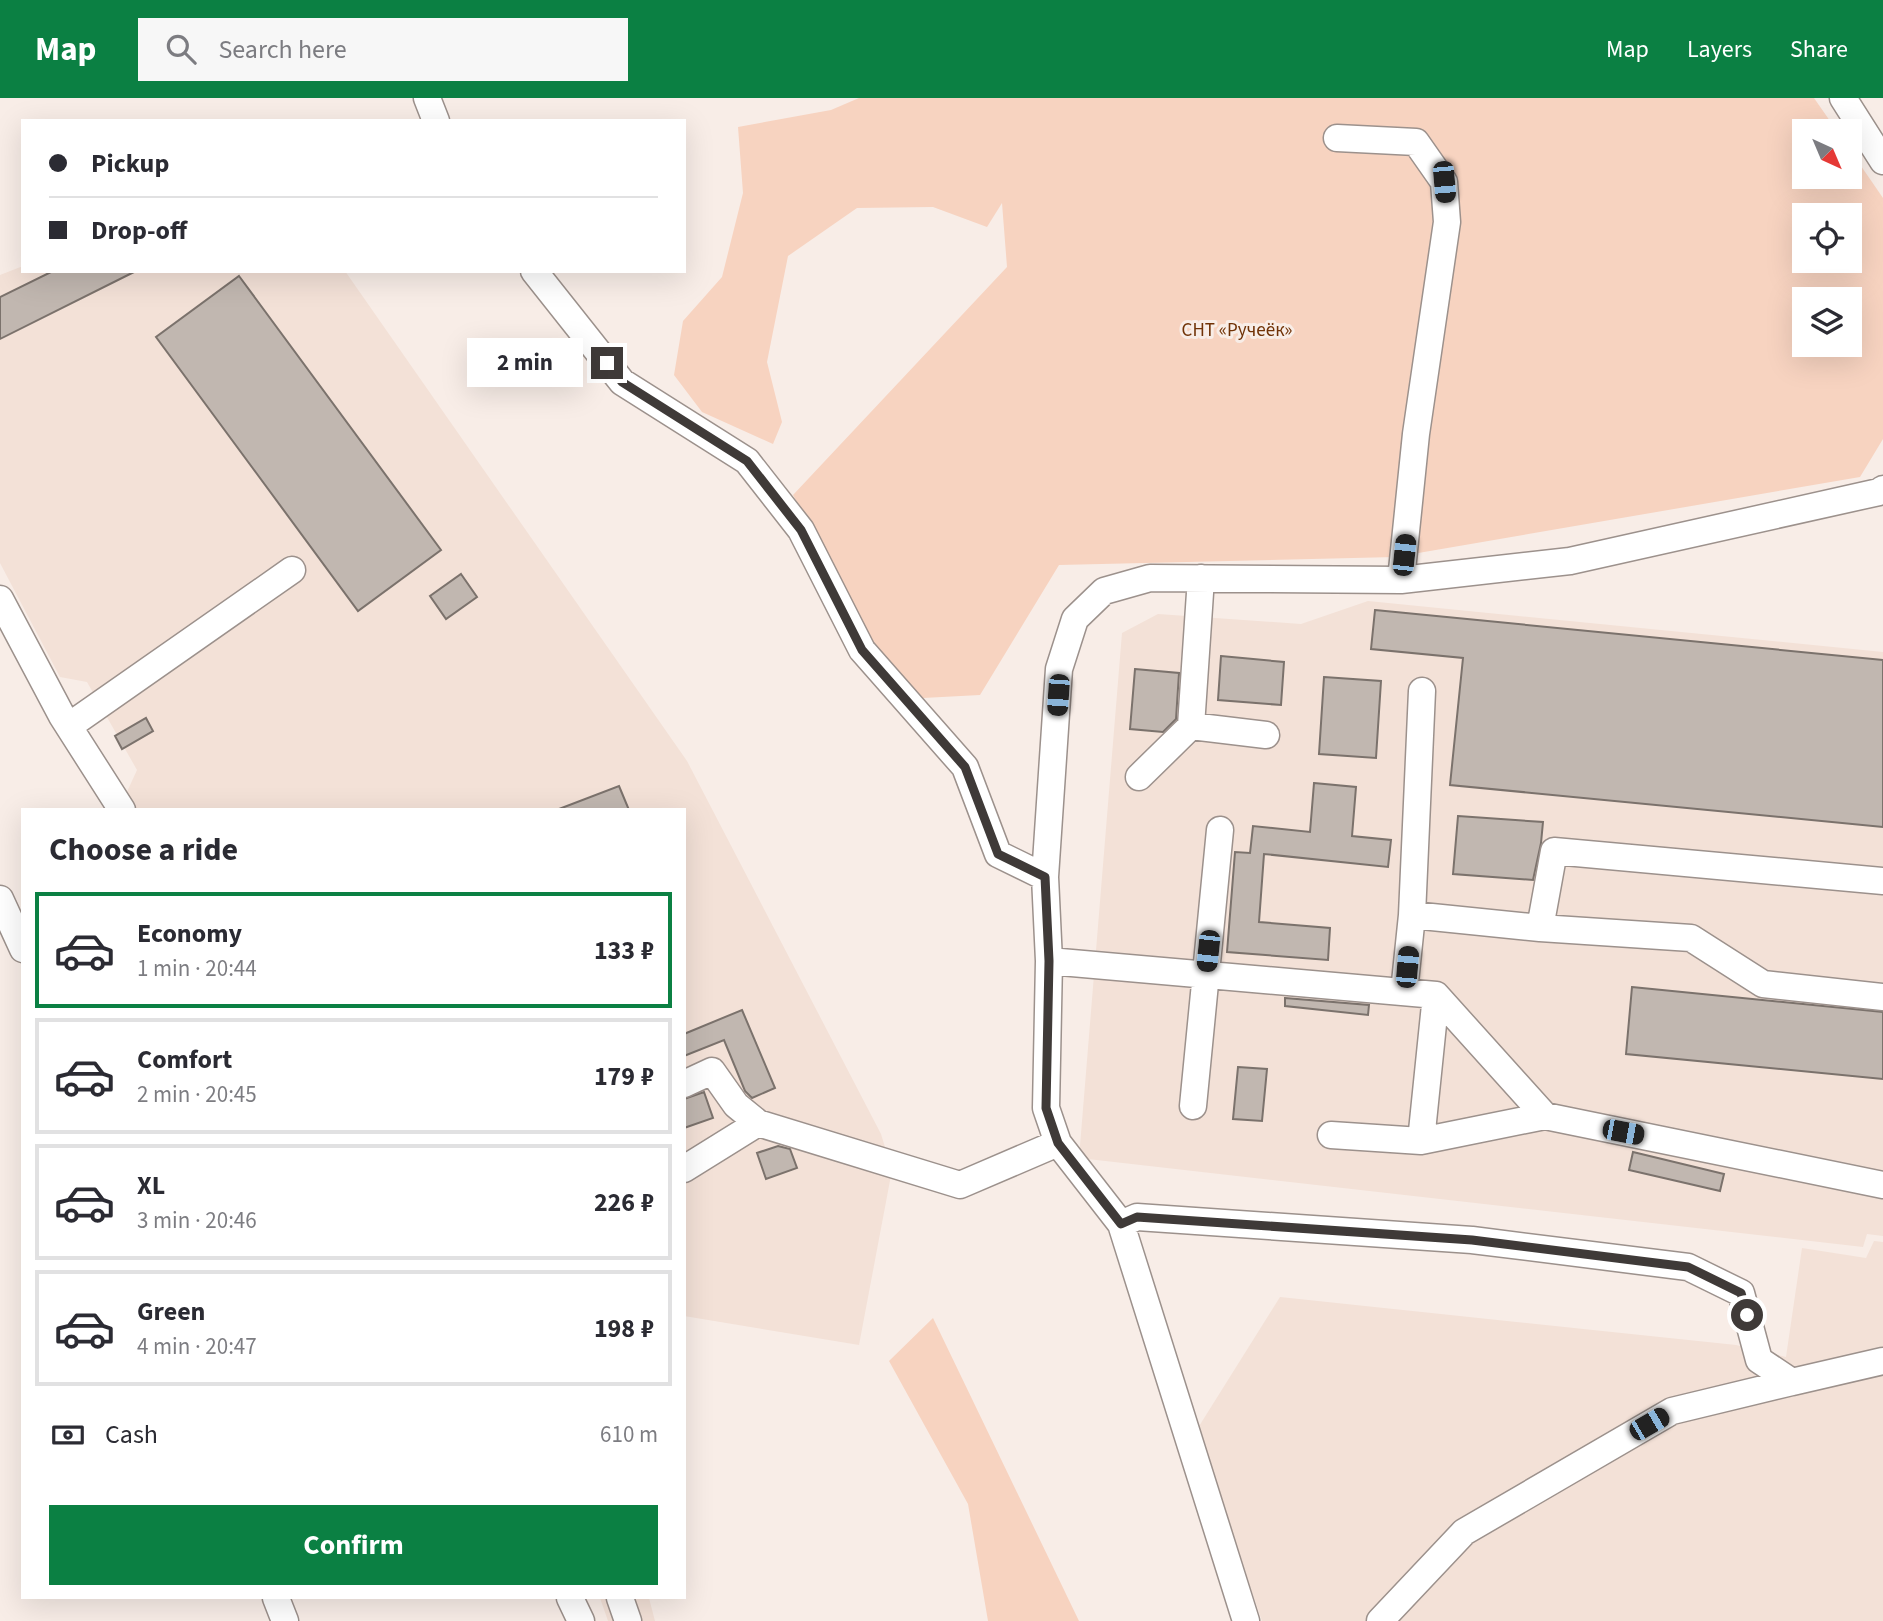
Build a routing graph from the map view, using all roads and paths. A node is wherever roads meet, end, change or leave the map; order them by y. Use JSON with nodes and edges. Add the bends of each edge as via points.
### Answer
{"nodes":[{"id":1,"x":427,"y":98,"type":"edge"},
{"id":2,"x":1843,"y":98,"type":"edge"},
{"id":3,"x":435,"y":119,"type":"edge"},
{"id":4,"x":1337,"y":138,"type":"dead end"},
{"id":5,"x":1883,"y":161,"type":"edge"},
{"id":6,"x":536,"y":273,"type":"edge"},
{"id":7,"x":1882,"y":491,"type":"edge"},
{"id":8,"x":292,"y":570,"type":"dead end"},
{"id":9,"x":1201,"y":578,"type":"junction"},
{"id":10,"x":1401,"y":580,"type":"junction"},
{"id":11,"x":0,"y":599,"type":"edge"},
{"id":12,"x":1422,"y":691,"type":"dead end"},
{"id":13,"x":69,"y":726,"type":"junction"},
{"id":14,"x":1191,"y":726,"type":"junction"},
{"id":15,"x":1266,"y":735,"type":"dead end"},
{"id":16,"x":1139,"y":777,"type":"dead end"},
{"id":17,"x":121,"y":808,"type":"edge"},
{"id":18,"x":1220,"y":830,"type":"dead end"},
{"id":19,"x":1045,"y":877,"type":"junction"},
{"id":20,"x":1883,"y":881,"type":"edge"},
{"id":21,"x":0,"y":898,"type":"edge"},
{"id":22,"x":1412,"y":915,"type":"junction"},
{"id":23,"x":1539,"y":928,"type":"junction"},
{"id":24,"x":21,"y":945,"type":"edge"},
{"id":25,"x":1049,"y":961,"type":"junction"},
{"id":26,"x":1206,"y":975,"type":"junction"},
{"id":27,"x":1404,"y":992,"type":"junction"},
{"id":28,"x":1436,"y":995,"type":"junction"},
{"id":29,"x":1883,"y":997,"type":"edge"},
{"id":30,"x":686,"y":1083,"type":"edge"},
{"id":31,"x":1193,"y":1106,"type":"dead end"},
{"id":32,"x":1545,"y":1116,"type":"junction"},
{"id":33,"x":758,"y":1124,"type":"junction"},
{"id":34,"x":1331,"y":1135,"type":"dead end"},
{"id":35,"x":1421,"y":1141,"type":"junction"},
{"id":36,"x":1058,"y":1143,"type":"junction"},
{"id":37,"x":686,"y":1169,"type":"edge"},
{"id":38,"x":1883,"y":1185,"type":"edge"},
{"id":39,"x":1121,"y":1224,"type":"junction"},
{"id":40,"x":1883,"y":1361,"type":"edge"},
{"id":41,"x":1792,"y":1382,"type":"junction"},
{"id":42,"x":276,"y":1599,"type":"edge"},
{"id":43,"x":620,"y":1599,"type":"edge"},
{"id":44,"x":285,"y":1621,"type":"edge"},
{"id":45,"x":628,"y":1621,"type":"edge"},
{"id":46,"x":1246,"y":1621,"type":"edge"},
{"id":47,"x":1380,"y":1621,"type":"edge"}],
"edges":[{"from":1,"to":3,"type":"street"},
{"from":2,"to":5,"type":"street"},
{"from":4,"to":10,"type":"street","via":[[1416,142],[1444,182],[1447,222],[1416,434]]},
{"from":6,"to":19,"type":"street","via":[[622,382],[747,461],[801,530],[862,650],[965,767],[998,854]]},
{"from":7,"to":10,"type":"street","via":[[1570,561]]},
{"from":8,"to":13,"type":"street"},
{"from":9,"to":10,"type":"street"},
{"from":9,"to":14,"type":"street"},
{"from":9,"to":19,"type":"street","via":[[1150,578],[1104,591],[1075,620],[1059,669]]},
{"from":11,"to":13,"type":"street"},
{"from":12,"to":22,"type":"street"},
{"from":13,"to":17,"type":"street"},
{"from":14,"to":15,"type":"street"},
{"from":14,"to":16,"type":"street"},
{"from":18,"to":26,"type":"street"},
{"from":19,"to":25,"type":"street"},
{"from":20,"to":23,"type":"street","via":[[1553,850]]},
{"from":21,"to":24,"type":"street"},
{"from":22,"to":23,"type":"street"},
{"from":22,"to":27,"type":"street"},
{"from":23,"to":29,"type":"street","via":[[1691,938],[1763,984]]},
{"from":25,"to":26,"type":"street"},
{"from":25,"to":36,"type":"street","via":[[1046,1108]]},
{"from":26,"to":27,"type":"street"},
{"from":26,"to":31,"type":"street"},
{"from":27,"to":28,"type":"street"},
{"from":28,"to":32,"type":"street"},
{"from":28,"to":35,"type":"street"},
{"from":30,"to":33,"type":"street","via":[[712,1071],[736,1105]]},
{"from":32,"to":35,"type":"street"},
{"from":32,"to":38,"type":"street"},
{"from":33,"to":36,"type":"street","via":[[960,1185]]},
{"from":33,"to":37,"type":"street"},
{"from":34,"to":35,"type":"street"},
{"from":36,"to":39,"type":"street"},
{"from":39,"to":41,"type":"street","via":[[1137,1217],[1472,1240],[1688,1267],[1741,1293],[1759,1360]]},
{"from":39,"to":46,"type":"street"},
{"from":40,"to":41,"type":"street"},
{"from":41,"to":47,"type":"street","via":[[1672,1411],[1464,1532]]},
{"from":42,"to":44,"type":"street"},
{"from":43,"to":45,"type":"street"}]}
